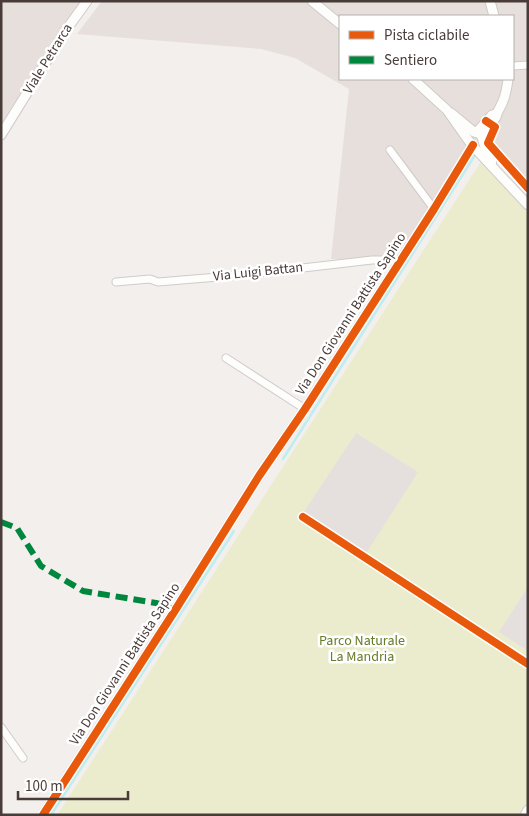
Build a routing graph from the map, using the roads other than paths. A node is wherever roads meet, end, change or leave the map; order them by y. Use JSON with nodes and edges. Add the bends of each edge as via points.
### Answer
{"nodes":[{"id":1,"x":87,"y":1,"type":"edge"},
{"id":2,"x":312,"y":1,"type":"edge"},
{"id":3,"x":490,"y":1,"type":"edge"},
{"id":4,"x":494,"y":15,"type":"edge"},
{"id":5,"x":339,"y":23,"type":"edge"},
{"id":6,"x":528,"y":65,"type":"edge"},
{"id":7,"x":514,"y":66,"type":"edge"},
{"id":8,"x":414,"y":80,"type":"edge"},
{"id":9,"x":508,"y":80,"type":"edge"},
{"id":10,"x":447,"y":110,"type":"junction"},
{"id":11,"x":11,"y":118,"type":"junction"},
{"id":12,"x":1,"y":130,"type":"edge"},
{"id":13,"x":1,"y":135,"type":"edge"},
{"id":14,"x":479,"y":135,"type":"junction"},
{"id":15,"x":471,"y":143,"type":"junction"},
{"id":16,"x":390,"y":150,"type":"dead end"},
{"id":17,"x":495,"y":168,"type":"junction"},
{"id":18,"x":528,"y":205,"type":"edge"},
{"id":19,"x":432,"y":211,"type":"junction"},
{"id":20,"x":400,"y":260,"type":"junction"},
{"id":21,"x":116,"y":282,"type":"dead end"},
{"id":22,"x":226,"y":358,"type":"dead end"},
{"id":23,"x":304,"y":410,"type":"junction"},
{"id":24,"x":292,"y":428,"type":"junction"},
{"id":25,"x":228,"y":527,"type":"junction"},
{"id":26,"x":1,"y":727,"type":"edge"},
{"id":27,"x":23,"y":758,"type":"dead end"},
{"id":28,"x":528,"y":810,"type":"edge"},
{"id":29,"x":43,"y":815,"type":"edge"},
{"id":30,"x":525,"y":815,"type":"edge"}],
"edges":[{"from":1,"to":11,"type":"street","name":"Viale Petrarca"},
{"from":2,"to":5,"type":"street"},
{"from":3,"to":4,"type":"street"},
{"from":6,"to":7,"type":"street"},
{"from":8,"to":10,"type":"street"},
{"from":9,"to":14,"type":"street","via":[[496,114]]},
{"from":10,"to":14,"type":"street"},
{"from":10,"to":15,"type":"street"},
{"from":11,"to":12,"type":"street","name":"Viale Petrarca"},
{"from":11,"to":13,"type":"street","name":"Viale Petrarca"},
{"from":14,"to":15,"type":"street","via":[[480,144]]},
{"from":14,"to":17,"type":"street"},
{"from":15,"to":17,"type":"street"},
{"from":15,"to":19,"type":"street","name":"Via Don Giovanni Battista Sapino"},
{"from":16,"to":19,"type":"street"},
{"from":17,"to":18,"type":"street"},
{"from":19,"to":20,"type":"street","name":"Via Don Giovanni Battista Sapino"},
{"from":20,"to":21,"type":"street","name":"Via Luigi Battan","via":[[372,260],[158,282]]},
{"from":20,"to":23,"type":"street","name":"Via Don Giovanni Battista Sapino"},
{"from":22,"to":23,"type":"street"},
{"from":23,"to":24,"type":"street","name":"Via Don Giovanni Battista Sapino"},
{"from":24,"to":25,"type":"street","name":"Via Don Giovanni Battista Sapino"},
{"from":24,"to":25,"type":"street","name":"Via Don Giovanni Battista Sapino","via":[[274,463]]},
{"from":25,"to":29,"type":"street","name":"Via Don Giovanni Battista Sapino"},
{"from":26,"to":27,"type":"street"},
{"from":28,"to":30,"type":"street"}]}
